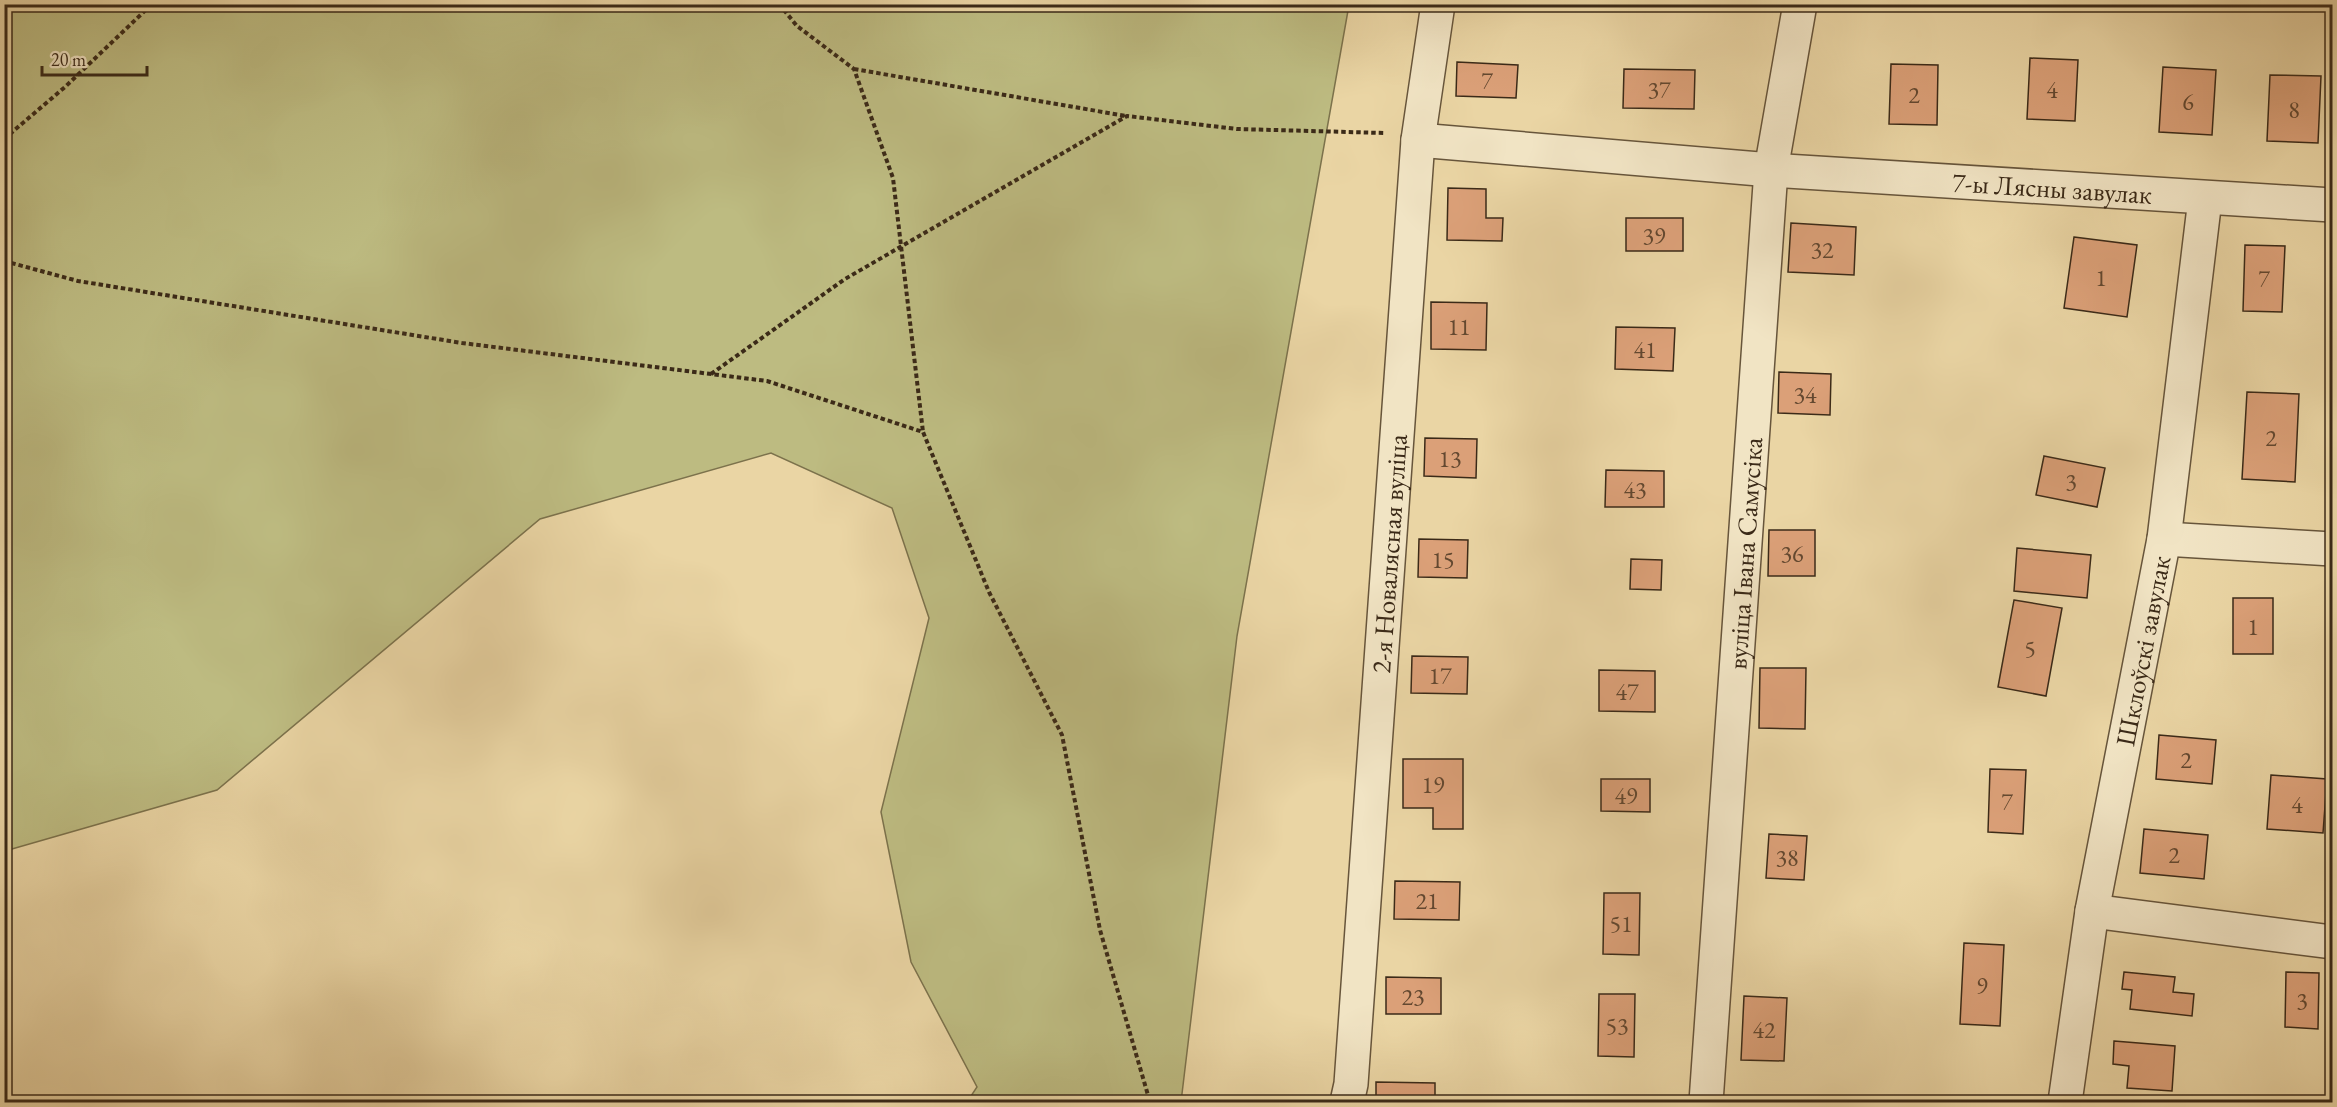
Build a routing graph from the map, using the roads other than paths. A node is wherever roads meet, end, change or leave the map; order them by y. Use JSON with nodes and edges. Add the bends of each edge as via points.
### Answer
{"nodes":[{"id":1,"x":1438,"y":4,"type":"edge"},
{"id":2,"x":1800,"y":4,"type":"edge"},
{"id":3,"x":1418,"y":140,"type":"junction"},
{"id":4,"x":1771,"y":170,"type":"junction"},
{"id":5,"x":2205,"y":199,"type":"junction"},
{"id":6,"x":2332,"y":205,"type":"edge"},
{"id":7,"x":2164,"y":539,"type":"junction"},
{"id":8,"x":2332,"y":549,"type":"edge"},
{"id":9,"x":2092,"y":911,"type":"junction"},
{"id":10,"x":2332,"y":942,"type":"edge"},
{"id":11,"x":1347,"y":1102,"type":"edge"},
{"id":12,"x":1706,"y":1102,"type":"edge"},
{"id":13,"x":2065,"y":1102,"type":"edge"}],
"edges":[{"from":1,"to":3,"type":"street","name":"2-я Новалясная вуліца"},
{"from":2,"to":4,"type":"street","name":"вуліца Івана Самусіка"},
{"from":3,"to":4,"type":"street","name":"7-ы Лясны завулак"},
{"from":3,"to":11,"type":"street","name":"2-я Новалясная вуліца"},
{"from":4,"to":5,"type":"street","name":"7-ы Лясны завулак"},
{"from":4,"to":12,"type":"street","name":"вуліца Івана Самусіка"},
{"from":5,"to":6,"type":"street","name":"7-ы Лясны завулак"},
{"from":5,"to":7,"type":"street","name":"Шклоўскі завулак"},
{"from":7,"to":8,"type":"street"},
{"from":7,"to":9,"type":"street","name":"Шклоўскі завулак"},
{"from":9,"to":10,"type":"street"},
{"from":9,"to":13,"type":"street","name":"Шклоўскі завулак"}]}
